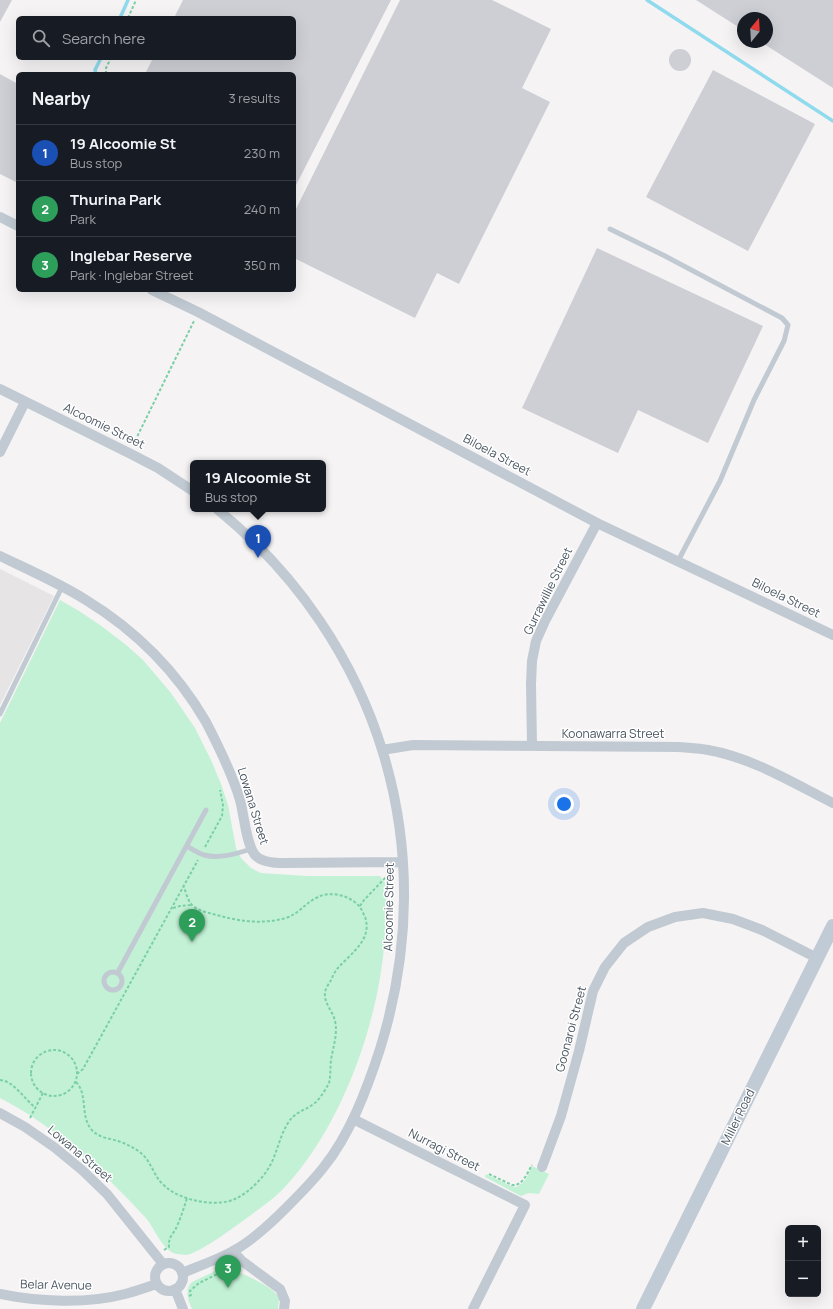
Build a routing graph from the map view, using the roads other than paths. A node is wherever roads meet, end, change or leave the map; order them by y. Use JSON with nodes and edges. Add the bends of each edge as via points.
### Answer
{"nodes":[{"id":1,"x":0,"y":217,"type":"edge"},
{"id":2,"x":16,"y":225,"type":"edge"},
{"id":3,"x":610,"y":228,"type":"dead end"},
{"id":4,"x":156,"y":292,"type":"edge"},
{"id":5,"x":0,"y":390,"type":"edge"},
{"id":6,"x":25,"y":402,"type":"junction"},
{"id":7,"x":0,"y":452,"type":"edge"},
{"id":8,"x":190,"y":489,"type":"edge"},
{"id":9,"x":221,"y":512,"type":"edge"},
{"id":10,"x":597,"y":523,"type":"junction"},
{"id":11,"x":0,"y":556,"type":"edge"},
{"id":12,"x":678,"y":561,"type":"junction"},
{"id":13,"x":62,"y":587,"type":"junction"},
{"id":14,"x":833,"y":635,"type":"edge"},
{"id":15,"x":0,"y":714,"type":"edge"},
{"id":16,"x":532,"y":746,"type":"junction"},
{"id":17,"x":382,"y":750,"type":"junction"},
{"id":18,"x":833,"y":803,"type":"edge"},
{"id":19,"x":206,"y":810,"type":"dead end"},
{"id":20,"x":187,"y":846,"type":"junction"},
{"id":21,"x":251,"y":849,"type":"junction"},
{"id":22,"x":403,"y":862,"type":"junction"},
{"id":23,"x":833,"y":926,"type":"edge"},
{"id":24,"x":817,"y":958,"type":"junction"},
{"id":25,"x":118,"y":972,"type":"dead end"},
{"id":26,"x":0,"y":1113,"type":"edge"},
{"id":27,"x":352,"y":1119,"type":"junction"},
{"id":28,"x":543,"y":1163,"type":"road end"},
{"id":29,"x":233,"y":1251,"type":"junction"},
{"id":30,"x":163,"y":1264,"type":"junction"},
{"id":31,"x":182,"y":1273,"type":"junction"},
{"id":32,"x":157,"y":1284,"type":"junction"},
{"id":33,"x":175,"y":1290,"type":"junction"},
{"id":34,"x":0,"y":1294,"type":"edge"},
{"id":35,"x":43,"y":1304,"type":"edge"},
{"id":36,"x":183,"y":1309,"type":"edge"},
{"id":37,"x":284,"y":1309,"type":"edge"},
{"id":38,"x":473,"y":1309,"type":"edge"},
{"id":39,"x":643,"y":1309,"type":"edge"}],
"edges":[{"from":1,"to":2,"type":"street"},
{"from":3,"to":12,"type":"lane","via":[[782,318],[788,325],[784,341],[754,400],[720,481]]},
{"from":4,"to":10,"type":"street","name":"Biloela Street"},
{"from":5,"to":6,"type":"street","name":"Alcoomie Street"},
{"from":6,"to":7,"type":"street"},
{"from":6,"to":8,"type":"street","name":"Alcoomie Street","via":[[158,468]]},
{"from":9,"to":17,"type":"street","name":"Alcoomie Street","via":[[262,550],[318,617],[347,664]]},
{"from":10,"to":12,"type":"street","name":"Biloela Street"},
{"from":10,"to":16,"type":"street","name":"Gurrawillie Street","via":[[536,641],[532,669]]},
{"from":11,"to":13,"type":"street","name":"Lowana Street"},
{"from":12,"to":14,"type":"street","name":"Biloela Street"},
{"from":13,"to":15,"type":"lane"},
{"from":13,"to":21,"type":"street","name":"Lowana Street","via":[[86,600],[130,632],[152,652],[191,699],[216,741],[231,774]]},
{"from":16,"to":17,"type":"street","name":"Koonawarra Street","via":[[412,745]]},
{"from":16,"to":18,"type":"street","name":"Koonawarra Street","via":[[678,747],[708,750],[740,758]]},
{"from":17,"to":22,"type":"street","name":"Alcoomie Street","via":[[398,818]]},
{"from":19,"to":20,"type":"lane"},
{"from":20,"to":21,"type":"lane","via":[[202,854],[214,856],[227,856]]},
{"from":20,"to":25,"type":"lane"},
{"from":21,"to":22,"type":"street","name":"Lowana Street","via":[[256,856],[273,863]]},
{"from":22,"to":27,"type":"street","name":"Alcoomie Street","via":[[401,952],[395,992],[375,1066]]},
{"from":23,"to":24,"type":"main road","name":"Miller Road"},
{"from":24,"to":28,"type":"street","name":"Goonaroi Street","via":[[762,930],[733,919],[703,914],[675,917],[648,927],[624,943],[605,967],[593,991],[561,1116]]},
{"from":24,"to":39,"type":"main road","name":"Miller Road"},
{"from":26,"to":30,"type":"street","name":"Lowana Street","via":[[25,1127],[82,1170],[107,1194]]},
{"from":27,"to":29,"type":"street","name":"Alcoomie Street","via":[[339,1145],[303,1191],[260,1232]]},
{"from":27,"to":38,"type":"street","name":"Nurragi Street","via":[[525,1205]]},
{"from":29,"to":31,"type":"street","name":"Alcoomie Street"},
{"from":29,"to":37,"type":"street","via":[[242,1262],[280,1288],[285,1301]]},
{"from":30,"to":31,"type":"street","via":[[175,1264]]},
{"from":30,"to":32,"type":"street","via":[[156,1272]]},
{"from":31,"to":33,"type":"street","via":[[182,1283]]},
{"from":32,"to":33,"type":"street","via":[[166,1290]]},
{"from":32,"to":35,"type":"street","name":"Belar Avenue","via":[[98,1299]]},
{"from":33,"to":36,"type":"street"},
{"from":34,"to":35,"type":"street","name":"Belar Avenue"}]}
